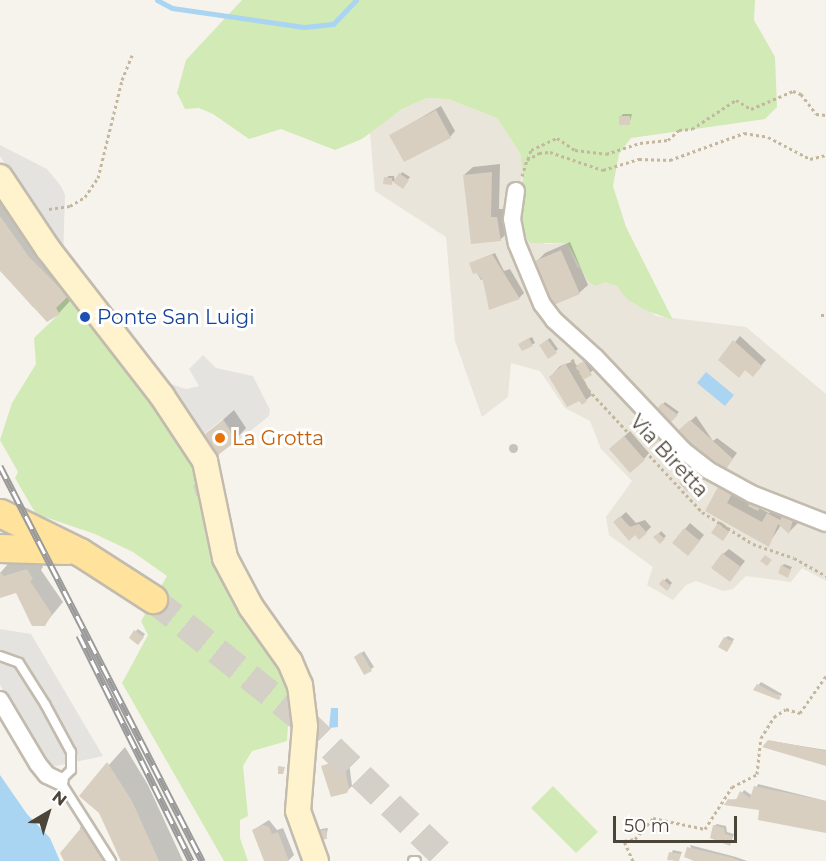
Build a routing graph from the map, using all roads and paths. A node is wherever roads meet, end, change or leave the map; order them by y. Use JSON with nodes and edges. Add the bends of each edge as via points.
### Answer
{"nodes":[{"id":1,"x":132,"y":56,"type":"dead end"},
{"id":2,"x":826,"y":114,"type":"edge"},
{"id":3,"x":826,"y":155,"type":"edge"},
{"id":4,"x":527,"y":160,"type":"junction"},
{"id":5,"x":0,"y":177,"type":"edge"},
{"id":6,"x":516,"y":191,"type":"joint"},
{"id":7,"x":49,"y":209,"type":"dead end"},
{"id":8,"x":821,"y":315,"type":"dead end"},
{"id":9,"x":826,"y":315,"type":"edge"},
{"id":10,"x":571,"y":355,"type":"dead end"},
{"id":11,"x":0,"y":513,"type":"edge"},
{"id":12,"x":826,"y":524,"type":"edge"},
{"id":13,"x":0,"y":548,"type":"edge"},
{"id":14,"x":80,"y":552,"type":"junction"},
{"id":15,"x":826,"y":576,"type":"edge"},
{"id":16,"x":153,"y":599,"type":"tunnel mouth"},
{"id":17,"x":0,"y":656,"type":"edge"},
{"id":18,"x":826,"y":676,"type":"edge"},
{"id":19,"x":0,"y":700,"type":"edge"},
{"id":20,"x":60,"y":781,"type":"junction"},
{"id":21,"x":111,"y":861,"type":"edge"},
{"id":22,"x":316,"y":861,"type":"edge"},
{"id":23,"x":633,"y":861,"type":"edge"}],
"edges":[{"from":1,"to":7,"type":"path","via":[[122,80],[98,178],[85,197],[70,206]]},
{"from":2,"to":4,"type":"path","via":[[816,114],[801,94],[793,91],[751,109],[736,100],[692,129],[679,130],[668,140],[640,143],[606,154],[575,150],[557,138],[531,150]]},
{"from":3,"to":4,"type":"path","via":[[810,159],[768,137],[744,133],[669,160],[639,159],[603,170],[550,152]]},
{"from":4,"to":6,"type":"path"},
{"from":5,"to":22,"type":"main road","via":[[48,249],[162,396],[205,461],[225,558],[251,607],[290,662],[300,686],[305,726],[298,811]]},
{"from":6,"to":12,"type":"street","via":[[512,219],[517,244],[542,304],[554,320],[595,357],[684,451],[708,470],[752,494]]},
{"from":8,"to":9,"type":"path"},
{"from":10,"to":15,"type":"path","name":"Via Biretta","via":[[584,385],[702,512],[753,544],[794,558]]},
{"from":11,"to":14,"type":"main road"},
{"from":13,"to":14,"type":"main road"},
{"from":14,"to":16,"type":"main road"},
{"from":17,"to":20,"type":"lane","via":[[19,663],[71,752],[71,770]]},
{"from":18,"to":23,"type":"path","via":[[800,713],[786,709],[774,717],[761,738],[757,774],[732,787],[705,829],[653,818],[635,839],[624,841]]},
{"from":19,"to":20,"type":"street","via":[[38,764],[47,775]]},
{"from":20,"to":21,"type":"lane"}]}
